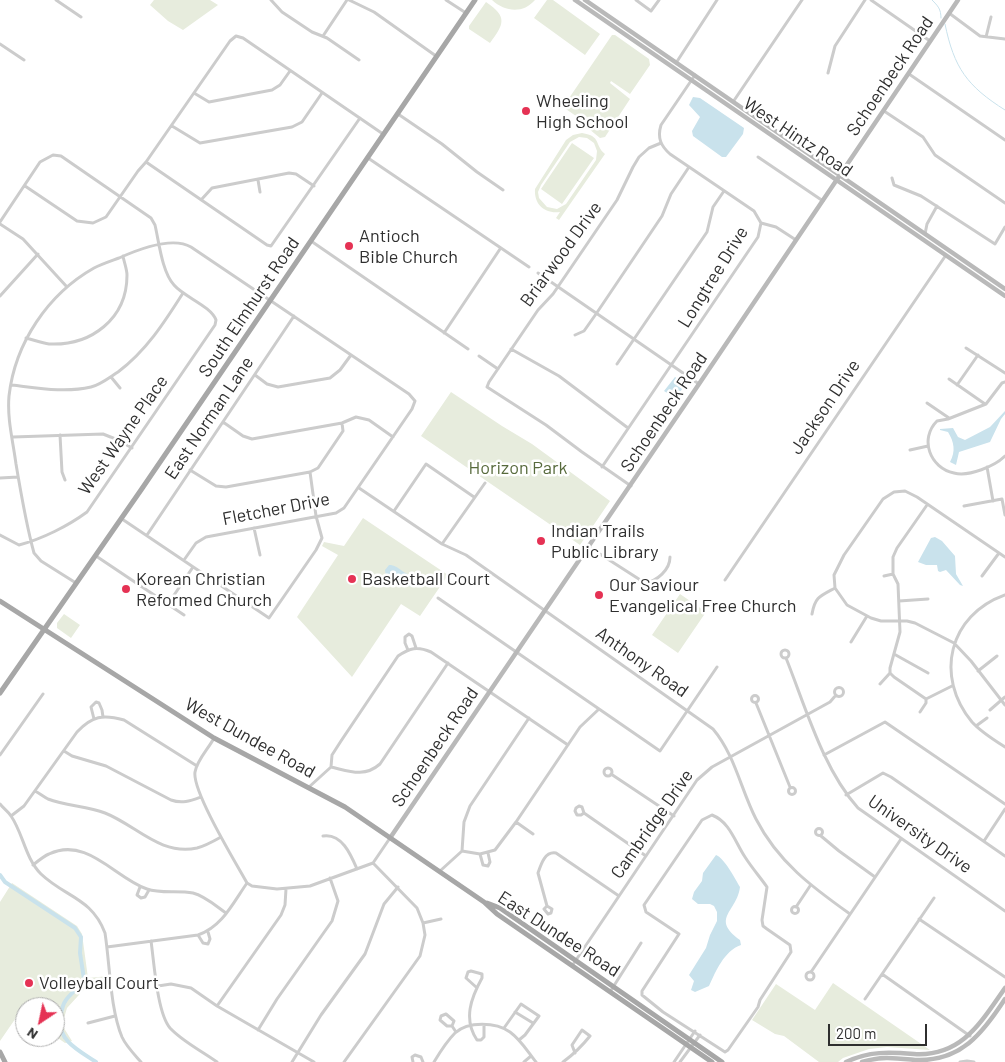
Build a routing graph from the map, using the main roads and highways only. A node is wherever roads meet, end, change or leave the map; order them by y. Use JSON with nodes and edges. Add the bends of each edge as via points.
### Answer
{"nodes":[{"id":1,"x":475,"y":0,"type":"edge"},
{"id":2,"x":575,"y":0,"type":"edge"},
{"id":3,"x":585,"y":0,"type":"edge"},
{"id":4,"x":958,"y":0,"type":"edge"},
{"id":5,"x":838,"y":178,"type":"junction"},
{"id":6,"x":1004,"y":290,"type":"edge"},
{"id":7,"x":0,"y":601,"type":"edge"},
{"id":8,"x":45,"y":630,"type":"junction"},
{"id":9,"x":0,"y":693,"type":"edge"},
{"id":10,"x":390,"y":838,"type":"junction"},
{"id":11,"x":484,"y":902,"type":"joint"},
{"id":12,"x":574,"y":963,"type":"junction"},
{"id":13,"x":1005,"y":988,"type":"edge"},
{"id":14,"x":1005,"y":998,"type":"edge"},
{"id":15,"x":691,"y":1044,"type":"junction"},
{"id":16,"x":0,"y":1052,"type":"edge"},
{"id":17,"x":5,"y":1062,"type":"edge"},
{"id":18,"x":712,"y":1062,"type":"edge"},
{"id":19,"x":722,"y":1062,"type":"edge"},
{"id":20,"x":846,"y":1062,"type":"edge"},
{"id":21,"x":862,"y":1062,"type":"edge"}],
"edges":[{"from":1,"to":8,"type":"main road","name":"South Elmhurst Road"},
{"from":2,"to":5,"type":"main road","name":"West Hintz Road"},
{"from":3,"to":5,"type":"main road","name":"West Hintz Road"},
{"from":4,"to":5,"type":"main road","name":"Schoenbeck Road"},
{"from":5,"to":6,"type":"main road","name":"West Hintz Road","via":[[917,228]]},
{"from":5,"to":6,"type":"main road","name":"West Hintz Road","via":[[946,255]]},
{"from":5,"to":10,"type":"main road","name":"Schoenbeck Road"},
{"from":7,"to":8,"type":"main road","name":"West Dundee Road"},
{"from":8,"to":9,"type":"main road","name":"South Elmhurst Road"},
{"from":8,"to":10,"type":"main road","name":"West Dundee Road","via":[[214,738],[345,807]]},
{"from":10,"to":11,"type":"main road","name":"West Dundee Road"},
{"from":11,"to":12,"type":"main road","name":"East Dundee Road","via":[[500,908]]},
{"from":12,"to":15,"type":"main road","name":"East Dundee Road","via":[[610,992]]},
{"from":12,"to":15,"type":"main road","name":"East Dundee Road","via":[[614,986]]},
{"from":13,"to":20,"type":"main road","via":[[970,1035],[957,1043],[936,1052],[870,1053]]},
{"from":14,"to":21,"type":"main road","via":[[987,1026],[968,1044],[949,1054],[927,1060],[884,1057]]},
{"from":15,"to":18,"type":"main road","name":"East Dundee Road"},
{"from":15,"to":19,"type":"main road","name":"East Dundee Road"},
{"from":16,"to":17,"type":"main road"}]}
